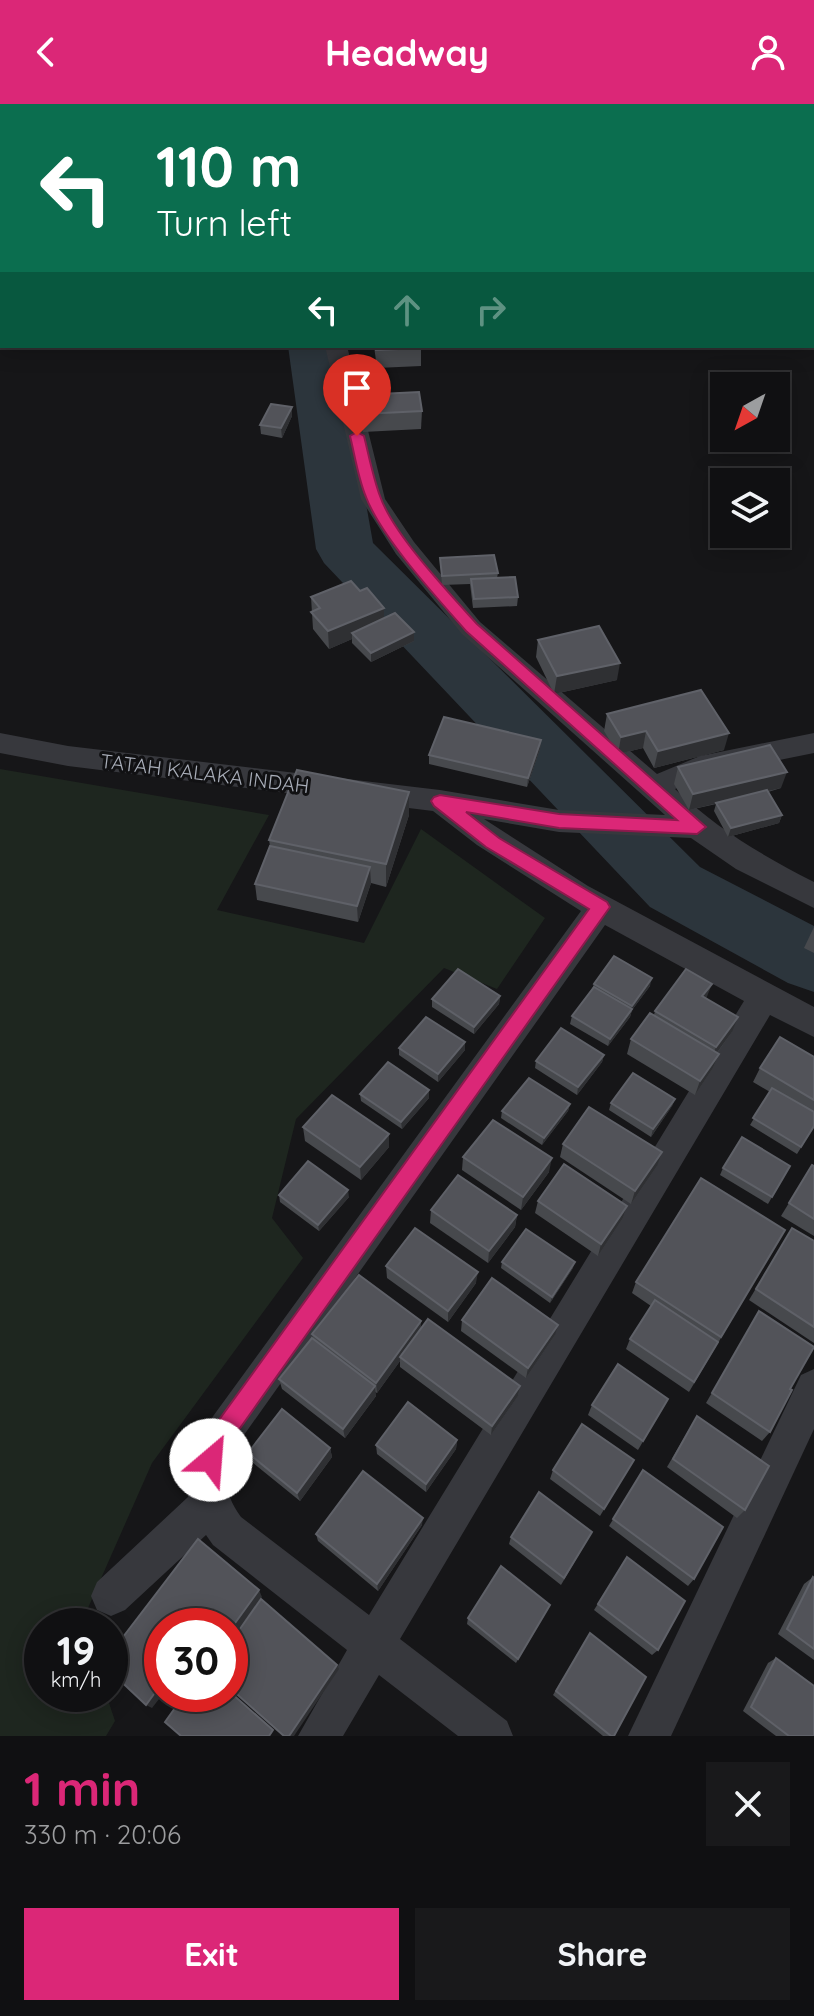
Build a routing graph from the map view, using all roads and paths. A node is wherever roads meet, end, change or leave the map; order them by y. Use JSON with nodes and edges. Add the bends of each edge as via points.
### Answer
{"nodes":[{"id":1,"x":336,"y":348,"type":"edge"},
{"id":2,"x":0,"y":743,"type":"edge"},
{"id":3,"x":814,"y":743,"type":"edge"},
{"id":4,"x":654,"y":787,"type":"junction"},
{"id":5,"x":440,"y":801,"type":"junction"},
{"id":6,"x":697,"y":827,"type":"junction"},
{"id":7,"x":814,"y":896,"type":"edge"},
{"id":8,"x":601,"y":907,"type":"junction"},
{"id":9,"x":764,"y":996,"type":"junction"},
{"id":10,"x":814,"y":1023,"type":"edge"},
{"id":11,"x":814,"y":1388,"type":"edge"},
{"id":12,"x":208,"y":1506,"type":"junction"},
{"id":13,"x":111,"y":1596,"type":"dead end"},
{"id":14,"x":374,"y":1645,"type":"junction"},
{"id":15,"x":319,"y":1736,"type":"edge"},
{"id":16,"x":492,"y":1736,"type":"edge"},
{"id":17,"x":649,"y":1736,"type":"edge"}],
"edges":[{"from":1,"to":4,"type":"street","via":[[373,499],[405,548],[471,628]]},
{"from":2,"to":5,"type":"street","name":"TATAH KALAKA INDAH","via":[[68,756]]},
{"from":3,"to":4,"type":"street","via":[[700,766]]},
{"from":4,"to":6,"type":"street"},
{"from":5,"to":6,"type":"street","name":"TATAH KALAKA INDAH","via":[[559,821]]},
{"from":5,"to":8,"type":"street","via":[[493,843]]},
{"from":6,"to":7,"type":"street","via":[[746,861]]},
{"from":8,"to":9,"type":"street"},
{"from":8,"to":12,"type":"street","via":[[216,1443],[206,1476]]},
{"from":9,"to":10,"type":"street"},
{"from":9,"to":14,"type":"street"},
{"from":11,"to":17,"type":"street"},
{"from":12,"to":13,"type":"street"},
{"from":12,"to":14,"type":"street","via":[[227,1531]]},
{"from":14,"to":15,"type":"street"},
{"from":14,"to":16,"type":"street"}]}
